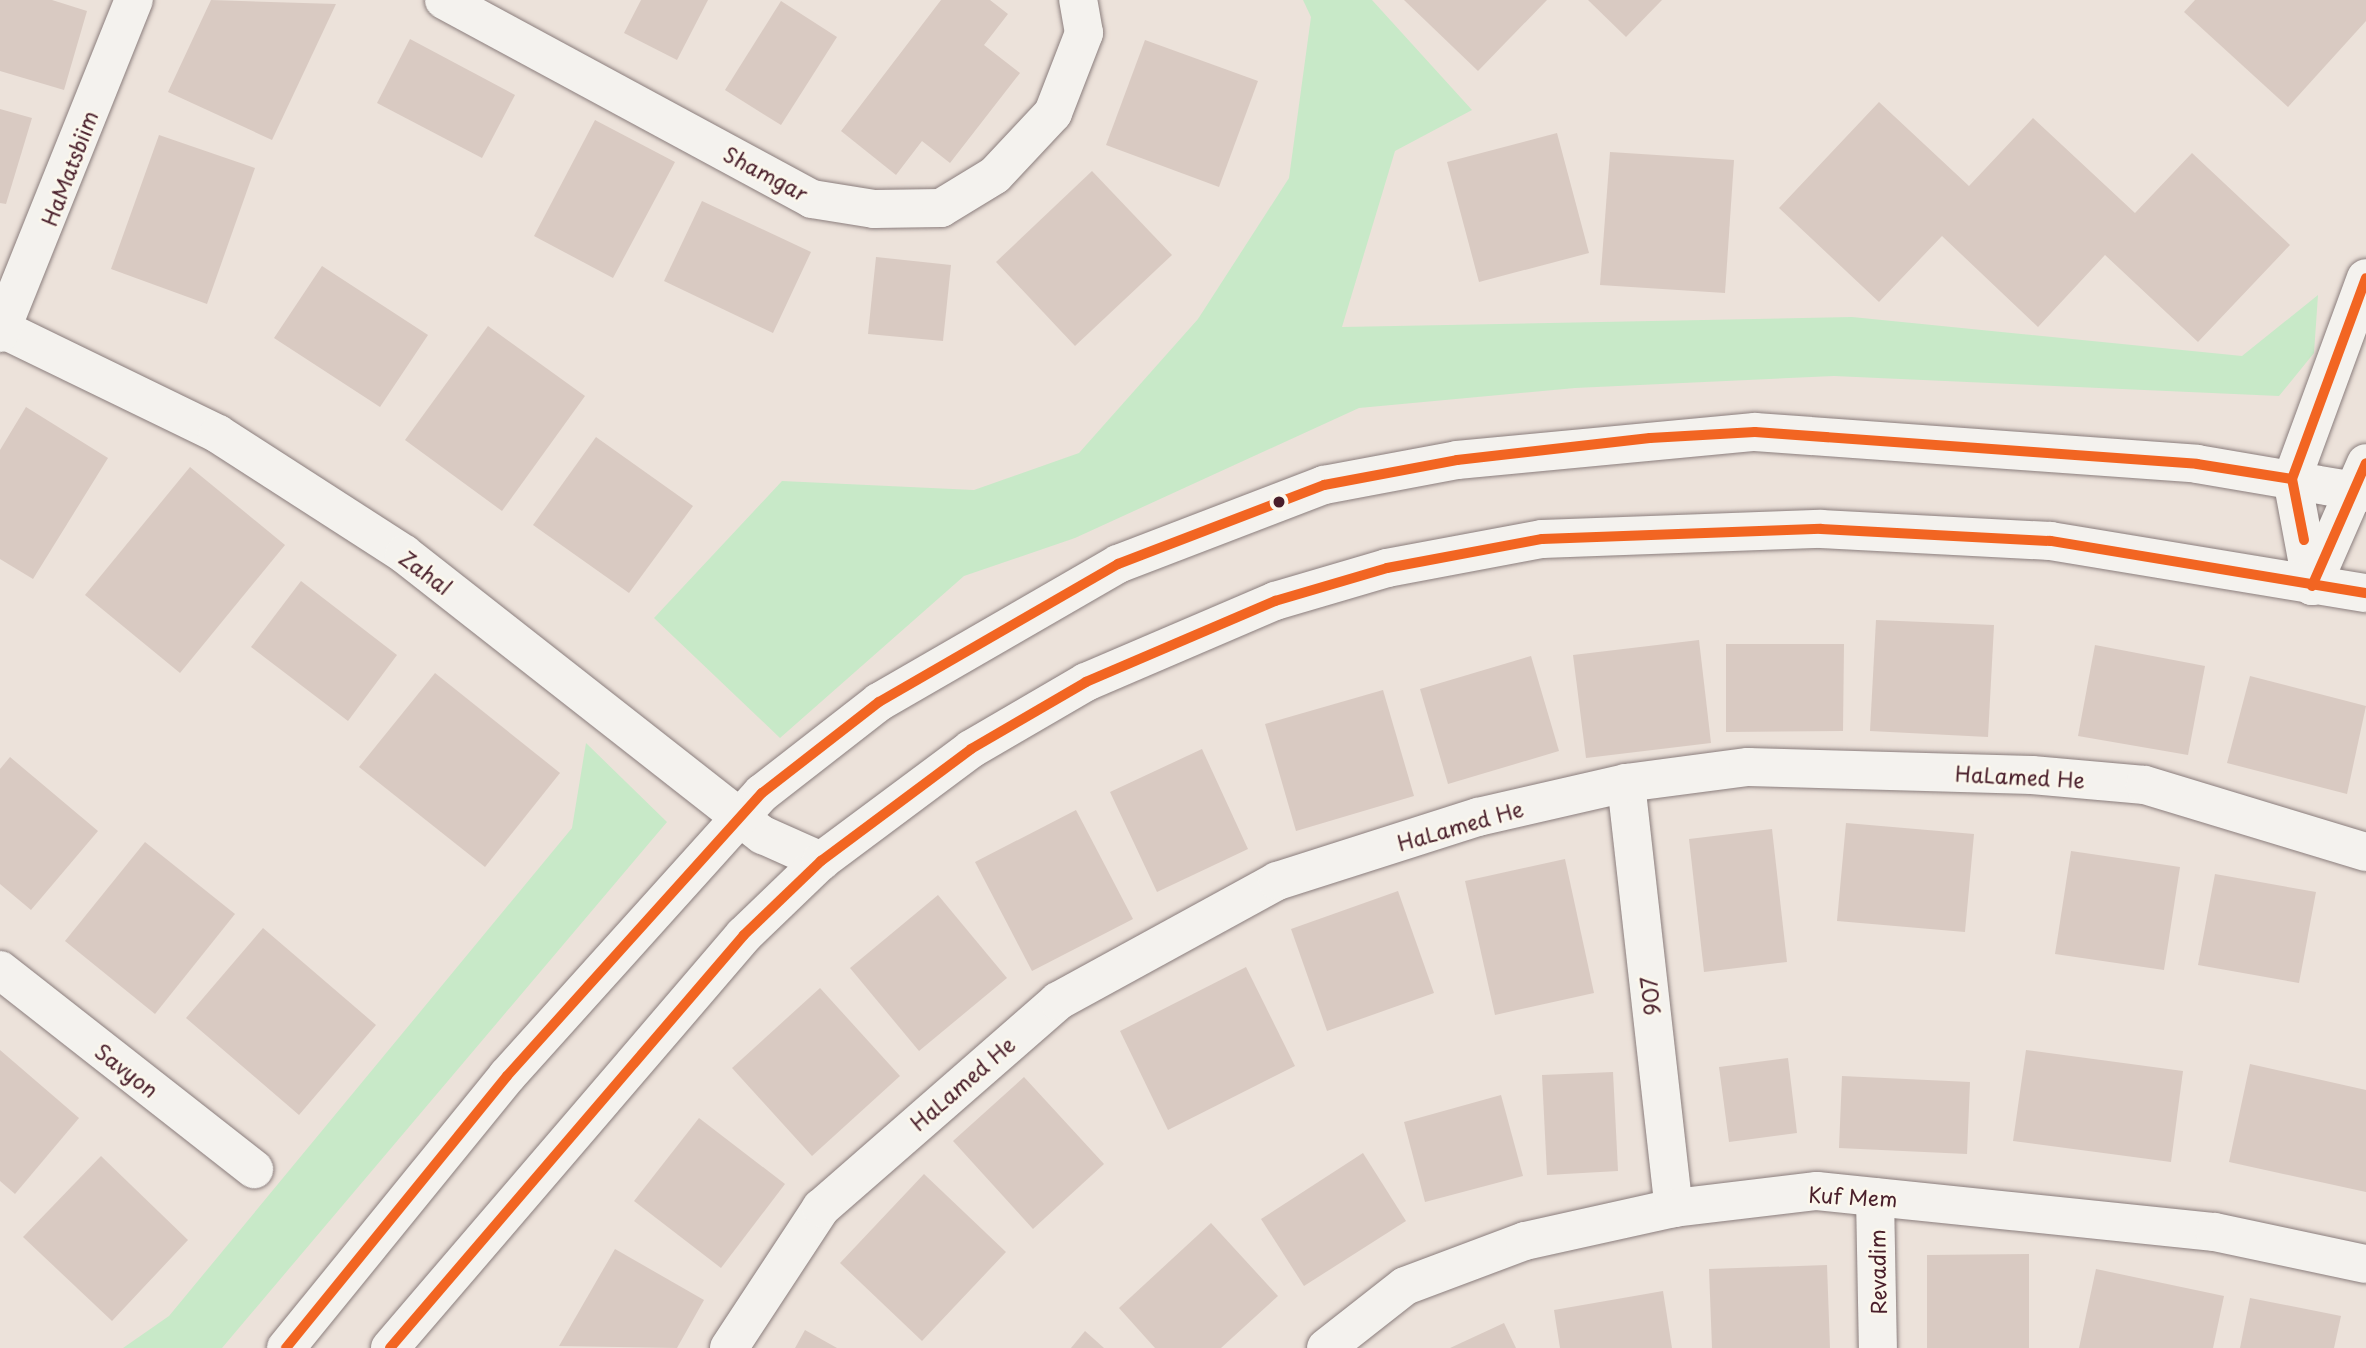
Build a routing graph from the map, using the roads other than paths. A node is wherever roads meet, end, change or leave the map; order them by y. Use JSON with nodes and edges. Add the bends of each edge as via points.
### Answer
{"nodes":[{"id":1,"x":134,"y":0,"type":"edge"},
{"id":2,"x":444,"y":0,"type":"edge"},
{"id":3,"x":1078,"y":0,"type":"edge"},
{"id":4,"x":2366,"y":278,"type":"edge"},
{"id":5,"x":1,"y":330,"type":"edge"},
{"id":6,"x":2292,"y":479,"type":"junction"},
{"id":7,"x":2362,"y":483,"type":"edge"},
{"id":8,"x":2312,"y":586,"type":"junction"},
{"id":9,"x":2366,"y":593,"type":"edge"},
{"id":10,"x":1626,"y":783,"type":"junction"},
{"id":11,"x":738,"y":816,"type":"junction"},
{"id":12,"x":2366,"y":852,"type":"edge"},
{"id":13,"x":821,"y":861,"type":"junction"},
{"id":14,"x":0,"y":970,"type":"edge"},
{"id":15,"x":254,"y":1169,"type":"dead end"},
{"id":16,"x":1875,"y":1197,"type":"junction"},
{"id":17,"x":1674,"y":1208,"type":"junction"},
{"id":18,"x":2366,"y":1264,"type":"edge"},
{"id":19,"x":286,"y":1348,"type":"edge"},
{"id":20,"x":390,"y":1348,"type":"edge"},
{"id":21,"x":729,"y":1348,"type":"edge"},
{"id":22,"x":1326,"y":1348,"type":"edge"},
{"id":23,"x":1878,"y":1348,"type":"edge"}],
"edges":[{"from":1,"to":5,"type":"street","name":"HaMatsbiim","via":[[20,296]]},
{"from":2,"to":3,"type":"street","name":"Shamgar","via":[[811,199],[874,209],[941,208],[995,175],[1053,113],[1084,33]]},
{"from":4,"to":6,"type":"street"},
{"from":5,"to":11,"type":"street","name":"Zahal","via":[[218,434],[404,554]]},
{"from":6,"to":7,"type":"street"},
{"from":6,"to":8,"type":"street"},
{"from":6,"to":11,"type":"street","via":[[2197,464],[1755,432],[1457,460],[1324,485],[1118,564],[878,702]]},
{"from":7,"to":8,"type":"street"},
{"from":8,"to":9,"type":"street"},
{"from":8,"to":13,"type":"street","via":[[2051,541],[1821,528],[1542,539],[1387,568],[1275,601],[1086,682],[971,749]]},
{"from":10,"to":12,"type":"street","name":"HaLamed He","via":[[1748,767],[2133,784]]},
{"from":10,"to":17,"type":"street","name":"907"},
{"from":10,"to":21,"type":"street","name":"HaLamed He","via":[[1479,817],[1277,881],[1058,1001],[821,1208]]},
{"from":11,"to":13,"type":"street","name":"Zahal","via":[[779,845]]},
{"from":11,"to":19,"type":"street","via":[[507,1076]]},
{"from":13,"to":20,"type":"street","via":[[744,935]]},
{"from":14,"to":15,"type":"street","name":"Savyon"},
{"from":16,"to":17,"type":"street","name":"Kuf Mem","via":[[1817,1191]]},
{"from":16,"to":18,"type":"street","name":"Kuf Mem","via":[[2215,1233]]},
{"from":16,"to":23,"type":"street","name":"Revadim"},
{"from":17,"to":22,"type":"street","name":"Kuf Mem","via":[[1525,1241],[1405,1286]]}]}
